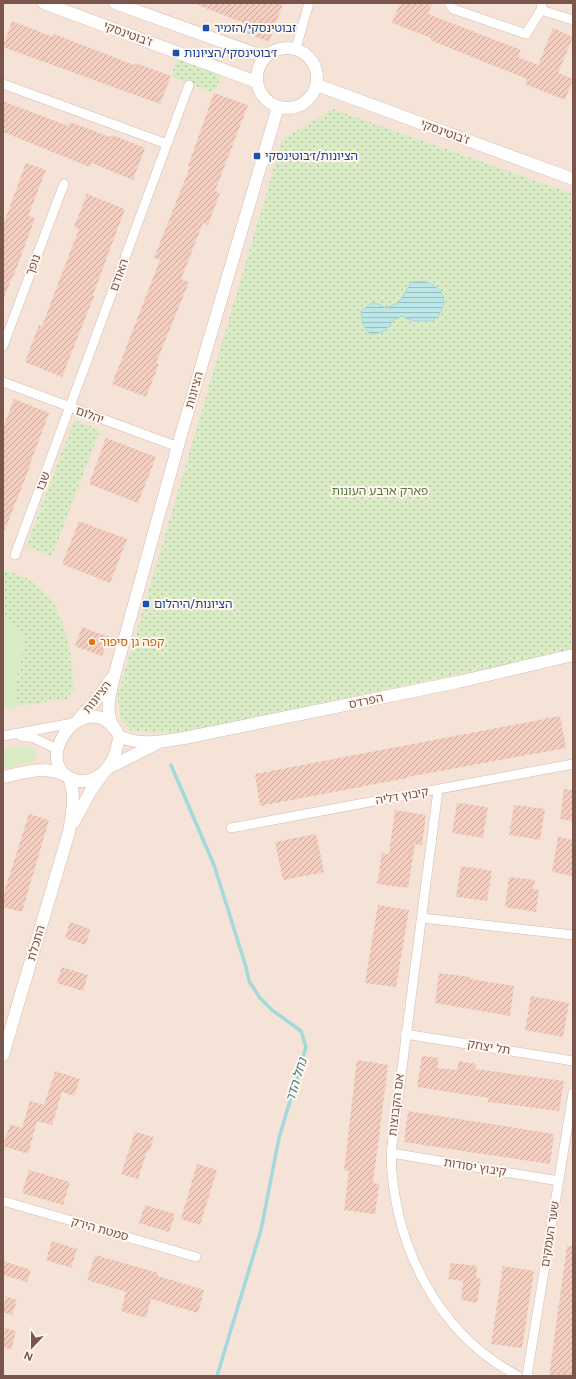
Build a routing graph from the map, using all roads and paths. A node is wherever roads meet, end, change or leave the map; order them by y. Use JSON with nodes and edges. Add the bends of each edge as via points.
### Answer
{"nodes":[{"id":1,"x":44,"y":3,"type":"edge"},
{"id":2,"x":115,"y":3,"type":"edge"},
{"id":3,"x":309,"y":3,"type":"edge"},
{"id":4,"x":449,"y":3,"type":"edge"},
{"id":5,"x":541,"y":6,"type":"edge"},
{"id":6,"x":573,"y":20,"type":"edge"},
{"id":7,"x":296,"y":48,"type":"junction"},
{"id":8,"x":265,"y":57,"type":"junction"},
{"id":9,"x":257,"y":82,"type":"junction"},
{"id":10,"x":3,"y":84,"type":"edge"},
{"id":11,"x":190,"y":85,"type":"dead end"},
{"id":12,"x":317,"y":85,"type":"junction"},
{"id":13,"x":278,"y":107,"type":"junction"},
{"id":14,"x":167,"y":144,"type":"junction"},
{"id":15,"x":573,"y":179,"type":"edge"},
{"id":16,"x":64,"y":184,"type":"dead end"},
{"id":17,"x":3,"y":346,"type":"edge"},
{"id":18,"x":3,"y":382,"type":"edge"},
{"id":19,"x":70,"y":407,"type":"junction"},
{"id":20,"x":178,"y":447,"type":"junction"},
{"id":21,"x":14,"y":555,"type":"dead end"},
{"id":22,"x":573,"y":655,"type":"edge"},
{"id":23,"x":114,"y":673,"type":"junction"},
{"id":24,"x":75,"y":722,"type":"junction"},
{"id":25,"x":116,"y":731,"type":"junction"},
{"id":26,"x":6,"y":736,"type":"edge"},
{"id":27,"x":158,"y":742,"type":"junction"},
{"id":28,"x":57,"y":752,"type":"junction"},
{"id":29,"x":573,"y":764,"type":"edge"},
{"id":30,"x":30,"y":771,"type":"junction"},
{"id":31,"x":104,"y":772,"type":"junction"},
{"id":32,"x":3,"y":777,"type":"edge"},
{"id":33,"x":67,"y":777,"type":"junction"},
{"id":34,"x":438,"y":790,"type":"junction"},
{"id":35,"x":231,"y":828,"type":"dead end"},
{"id":36,"x":69,"y":832,"type":"junction"},
{"id":37,"x":422,"y":918,"type":"junction"},
{"id":38,"x":573,"y":934,"type":"edge"},
{"id":39,"x":405,"y":1034,"type":"junction"},
{"id":40,"x":3,"y":1055,"type":"edge"},
{"id":41,"x":573,"y":1061,"type":"edge"},
{"id":42,"x":573,"y":1093,"type":"edge"},
{"id":43,"x":391,"y":1153,"type":"junction"},
{"id":44,"x":559,"y":1181,"type":"junction"},
{"id":45,"x":3,"y":1201,"type":"edge"},
{"id":46,"x":196,"y":1257,"type":"dead end"},
{"id":47,"x":518,"y":1376,"type":"edge"},
{"id":48,"x":527,"y":1376,"type":"edge"}],
"edges":[{"from":1,"to":9,"type":"street","name":"ז'בוטינסקי"},
{"from":2,"to":8,"type":"street","name":"ז'בוטינסקי"},
{"from":3,"to":7,"type":"street"},
{"from":4,"to":5,"type":"street","via":[[453,9],[526,34]]},
{"from":5,"to":6,"type":"street"},
{"from":7,"to":8,"type":"street","via":[[283,49]]},
{"from":7,"to":12,"type":"street","via":[[314,65]]},
{"from":8,"to":9,"type":"street","via":[[258,71]]},
{"from":9,"to":13,"type":"street","via":[[266,100]]},
{"from":10,"to":14,"type":"street"},
{"from":11,"to":14,"type":"street","name":"האודם"},
{"from":12,"to":13,"type":"street","via":[[314,93],[298,107]]},
{"from":12,"to":15,"type":"street","name":"ז'בוטינסקי"},
{"from":13,"to":20,"type":"street","name":"הציונות"},
{"from":14,"to":19,"type":"street","name":"האודם"},
{"from":16,"to":17,"type":"street","name":"נופך"},
{"from":18,"to":19,"type":"street","name":"יהלום"},
{"from":19,"to":20,"type":"street","name":"יהלום"},
{"from":19,"to":21,"type":"street","name":"שבו"},
{"from":20,"to":23,"type":"street","name":"הציונות"},
{"from":22,"to":27,"type":"street","name":"הפרדס","via":[[458,682]]},
{"from":23,"to":24,"type":"street","name":"הציונות","via":[[106,688]]},
{"from":23,"to":25,"type":"street","name":"הציונות","via":[[109,702],[110,716]]},
{"from":24,"to":25,"type":"street","via":[[84,717],[94,717],[105,720]]},
{"from":24,"to":26,"type":"street"},
{"from":24,"to":28,"type":"street"},
{"from":25,"to":27,"type":"street","name":"הפרדס","via":[[132,741]]},
{"from":25,"to":31,"type":"street","via":[[116,752]]},
{"from":26,"to":28,"type":"street","via":[[34,738]]},
{"from":27,"to":31,"type":"street","name":"הפרדס"},
{"from":28,"to":30,"type":"street","via":[[46,763]]},
{"from":28,"to":33,"type":"street","via":[[57,765]]},
{"from":29,"to":34,"type":"street","name":"קיבוץ דליה"},
{"from":30,"to":32,"type":"street"},
{"from":30,"to":33,"type":"street","via":[[55,771]]},
{"from":31,"to":33,"type":"street","via":[[86,782]]},
{"from":31,"to":36,"type":"street","name":"התכלת","via":[[90,792]]},
{"from":33,"to":36,"type":"street","name":"התכלת","via":[[72,789],[73,811]]},
{"from":34,"to":35,"type":"street","name":"קיבוץ דליה"},
{"from":34,"to":37,"type":"street","name":"אם הקבוצות"},
{"from":36,"to":40,"type":"street","name":"התכלת"},
{"from":37,"to":38,"type":"street"},
{"from":37,"to":39,"type":"street","name":"אם הקבוצות"},
{"from":39,"to":41,"type":"street","name":"תל יצחק"},
{"from":39,"to":43,"type":"street","name":"אם הקבוצות"},
{"from":42,"to":44,"type":"street","name":"שער העמקים"},
{"from":43,"to":44,"type":"street","name":"קיבוץ יסודות"},
{"from":43,"to":47,"type":"street","name":"אם הקבוצות","via":[[391,1182],[404,1238],[428,1288],[449,1320],[477,1347]]},
{"from":44,"to":48,"type":"street","name":"שער העמקים"},
{"from":45,"to":46,"type":"street","name":"סמטת הירק"}]}
